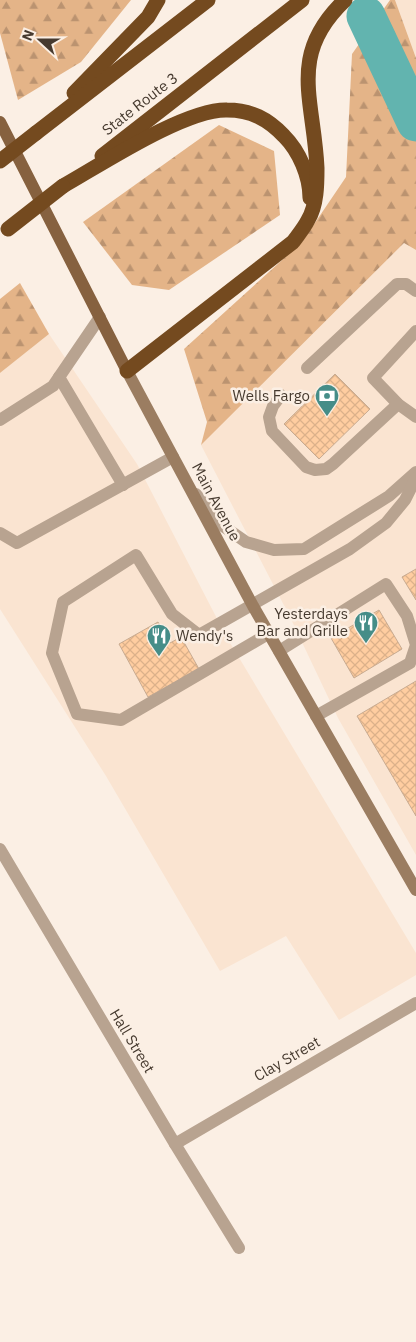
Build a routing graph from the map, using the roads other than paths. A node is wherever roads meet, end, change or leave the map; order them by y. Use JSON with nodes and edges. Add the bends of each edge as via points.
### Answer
{"nodes":[{"id":1,"x":158,"y":0,"type":"edge"},
{"id":2,"x":208,"y":0,"type":"edge"},
{"id":3,"x":302,"y":0,"type":"edge"},
{"id":4,"x":345,"y":0,"type":"edge"},
{"id":5,"x":0,"y":122,"type":"edge"},
{"id":6,"x":36,"y":133,"type":"junction"},
{"id":7,"x":0,"y":160,"type":"edge"},
{"id":8,"x":63,"y":186,"type":"junction"},
{"id":9,"x":309,"y":219,"type":"junction"},
{"id":10,"x":4,"y":232,"type":"edge"},
{"id":11,"x":416,"y":291,"type":"edge"},
{"id":12,"x":100,"y":317,"type":"junction"},
{"id":13,"x":416,"y":331,"type":"edge"},
{"id":14,"x":307,"y":368,"type":"dead end"},
{"id":15,"x":127,"y":371,"type":"junction"},
{"id":16,"x":59,"y":377,"type":"junction"},
{"id":17,"x":281,"y":395,"type":"dead end"},
{"id":18,"x":398,"y":404,"type":"junction"},
{"id":19,"x":416,"y":417,"type":"edge"},
{"id":20,"x":0,"y":420,"type":"edge"},
{"id":21,"x":173,"y":457,"type":"junction"},
{"id":22,"x":416,"y":472,"type":"edge"},
{"id":23,"x":416,"y":478,"type":"edge"},
{"id":24,"x":187,"y":483,"type":"junction"},
{"id":25,"x":123,"y":485,"type":"junction"},
{"id":26,"x":0,"y":533,"type":"edge"},
{"id":27,"x":253,"y":606,"type":"junction"},
{"id":28,"x":268,"y":634,"type":"junction"},
{"id":29,"x":278,"y":651,"type":"junction"},
{"id":30,"x":316,"y":716,"type":"junction"},
{"id":31,"x":0,"y":849,"type":"edge"},
{"id":32,"x":416,"y":890,"type":"edge"},
{"id":33,"x":416,"y":1002,"type":"edge"},
{"id":34,"x":175,"y":1144,"type":"junction"},
{"id":35,"x":239,"y":1248,"type":"dead end"}],
"edges":[{"from":1,"to":6,"type":"highway","via":[[148,17]]},
{"from":2,"to":6,"type":"highway"},
{"from":3,"to":8,"type":"highway","name":"State Route 3"},
{"from":4,"to":9,"type":"highway","via":[[320,30],[310,54],[307,78],[318,187]]},
{"from":5,"to":12,"type":"main road","name":"Main Avenue"},
{"from":6,"to":7,"type":"highway","bridge":true},
{"from":8,"to":9,"type":"highway","via":[[198,114],[227,110],[250,113],[272,123],[290,142],[304,168],[310,193]]},
{"from":8,"to":10,"type":"highway","name":"State Route 3","bridge":true},
{"from":9,"to":15,"type":"highway","via":[[293,242]]},
{"from":11,"to":14,"type":"street","via":[[406,284],[397,284]]},
{"from":12,"to":15,"type":"main road","name":"Main Avenue"},
{"from":12,"to":16,"type":"street"},
{"from":13,"to":18,"type":"street","via":[[373,378]]},
{"from":15,"to":21,"type":"street","name":"Main Avenue"},
{"from":16,"to":20,"type":"street","via":[[53,386]]},
{"from":16,"to":25,"type":"street"},
{"from":17,"to":18,"type":"street","via":[[269,417],[272,431],[306,467],[315,470],[326,469],[333,464]]},
{"from":18,"to":19,"type":"street"},
{"from":21,"to":24,"type":"street","name":"Main Avenue"},
{"from":21,"to":25,"type":"street"},
{"from":22,"to":24,"type":"street","via":[[389,496],[304,549],[274,550],[246,542],[223,526]]},
{"from":23,"to":27,"type":"street","via":[[405,500],[386,522],[350,549]]},
{"from":24,"to":27,"type":"street","name":"Main Avenue"},
{"from":25,"to":26,"type":"street","via":[[17,543]]},
{"from":27,"to":28,"type":"street","name":"Main Avenue"},
{"from":27,"to":28,"type":"street","via":[[200,635],[172,614],[136,555],[63,602],[52,653],[77,714],[121,720]]},
{"from":28,"to":29,"type":"street","name":"Main Avenue"},
{"from":29,"to":30,"type":"street","name":"Main Avenue"},
{"from":29,"to":30,"type":"street","via":[[386,584],[408,616],[416,645],[410,663]]},
{"from":30,"to":32,"type":"street","name":"Main Avenue"},
{"from":31,"to":34,"type":"street","name":"Hall Street"},
{"from":33,"to":34,"type":"street","name":"Clay Street"},
{"from":34,"to":35,"type":"street","name":"Hall Street"}]}
